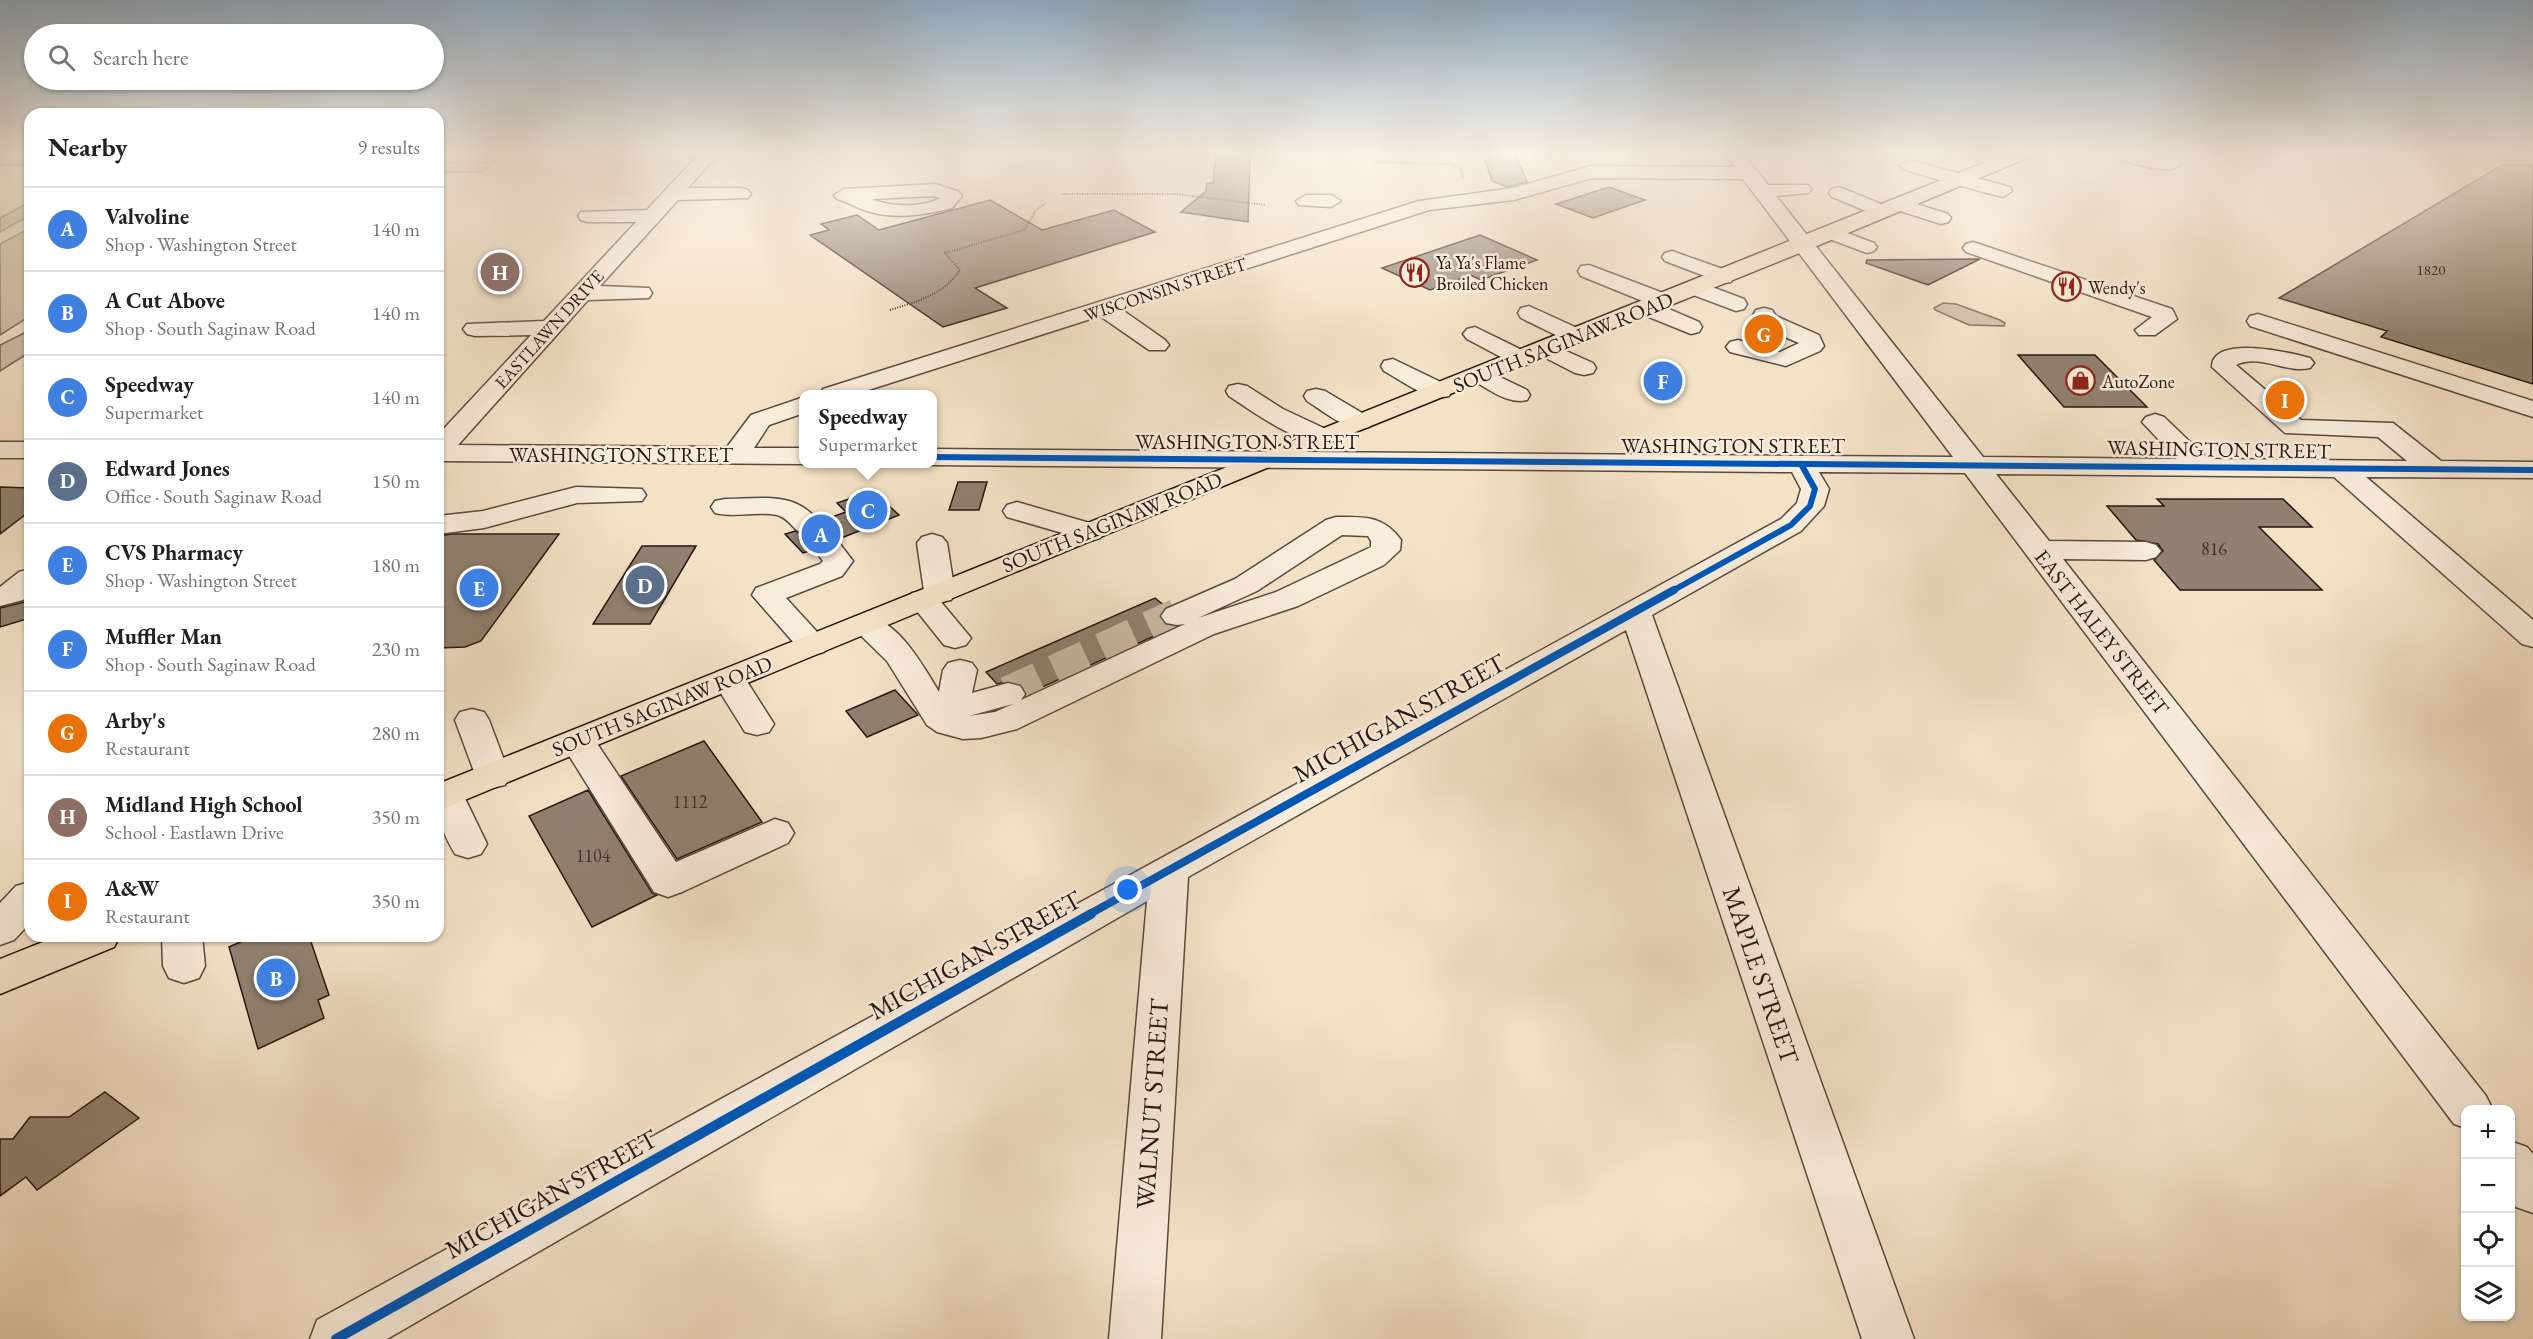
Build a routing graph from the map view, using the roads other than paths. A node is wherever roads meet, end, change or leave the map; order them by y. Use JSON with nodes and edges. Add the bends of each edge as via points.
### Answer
{"nodes":[{"id":1,"x":653,"y":216,"type":"edge"},
{"id":2,"x":1390,"y":216,"type":"edge"},
{"id":3,"x":1797,"y":216,"type":"edge"},
{"id":4,"x":1868,"y":216,"type":"edge"},
{"id":5,"x":1894,"y":216,"type":"edge"},
{"id":6,"x":1930,"y":216,"type":"edge"},
{"id":7,"x":1941,"y":218,"type":"dead end"},
{"id":8,"x":1913,"y":228,"type":"dead end"},
{"id":9,"x":1818,"y":238,"type":"junction"},
{"id":10,"x":1296,"y":247,"type":"junction"},
{"id":11,"x":1867,"y":247,"type":"dead end"},
{"id":12,"x":1973,"y":248,"type":"dead end"},
{"id":13,"x":1672,"y":257,"type":"dead end"},
{"id":14,"x":1318,"y":258,"type":"dead end"},
{"id":15,"x":1589,"y":271,"type":"dead end"},
{"id":16,"x":1723,"y":276,"type":"junction"},
{"id":17,"x":1135,"y":277,"type":"dead end"},
{"id":18,"x":1696,"y":288,"type":"junction"},
{"id":19,"x":1158,"y":291,"type":"junction"},
{"id":20,"x":583,"y":293,"type":"junction"},
{"id":21,"x":641,"y":293,"type":"dead end"},
{"id":22,"x":1052,"y":303,"type":"dead end"},
{"id":23,"x":1736,"y":304,"type":"dead end"},
{"id":24,"x":1655,"y":305,"type":"junction"},
{"id":25,"x":1105,"y":309,"type":"junction"},
{"id":26,"x":1529,"y":313,"type":"dead end"},
{"id":27,"x":1764,"y":315,"type":"dead end"},
{"id":28,"x":1074,"y":318,"type":"junction"},
{"id":29,"x":2258,"y":321,"type":"dead end"},
{"id":30,"x":1691,"y":327,"type":"dead end"},
{"id":31,"x":550,"y":328,"type":"junction"},
{"id":32,"x":474,"y":329,"type":"dead end"},
{"id":33,"x":2147,"y":330,"type":"dead end"},
{"id":34,"x":1475,"y":334,"type":"dead end"},
{"id":35,"x":1578,"y":337,"type":"junction"},
{"id":36,"x":2306,"y":337,"type":"junction"},
{"id":37,"x":1157,"y":345,"type":"dead end"},
{"id":38,"x":1738,"y":347,"type":"dead end"},
{"id":39,"x":1546,"y":349,"type":"junction"},
{"id":40,"x":2277,"y":356,"type":"junction"},
{"id":41,"x":1522,"y":359,"type":"junction"},
{"id":42,"x":2302,"y":363,"type":"dead end"},
{"id":43,"x":1393,"y":366,"type":"dead end"},
{"id":44,"x":1584,"y":368,"type":"dead end"},
{"id":45,"x":1481,"y":375,"type":"junction"},
{"id":46,"x":841,"y":390,"type":"edge"},
{"id":47,"x":1238,"y":391,"type":"dead end"},
{"id":48,"x":1440,"y":391,"type":"junction"},
{"id":49,"x":1518,"y":395,"type":"dead end"},
{"id":50,"x":1316,"y":396,"type":"dead end"},
{"id":51,"x":799,"y":406,"type":"edge"},
{"id":52,"x":2533,"y":409,"type":"edge"},
{"id":53,"x":1360,"y":422,"type":"junction"},
{"id":54,"x":2156,"y":422,"type":"dead end"},
{"id":55,"x":1321,"y":437,"type":"junction"},
{"id":56,"x":1612,"y":439,"type":"dead end"},
{"id":57,"x":444,"y":445,"type":"edge"},
{"id":58,"x":444,"y":452,"type":"edge"},
{"id":59,"x":735,"y":455,"type":"junction"},
{"id":60,"x":799,"y":456,"type":"edge"},
{"id":61,"x":1265,"y":459,"type":"junction"},
{"id":62,"x":1665,"y":463,"type":"junction"},
{"id":63,"x":1800,"y":464,"type":"junction"},
{"id":64,"x":1973,"y":465,"type":"junction"},
{"id":65,"x":937,"y":467,"type":"edge"},
{"id":66,"x":2200,"y":467,"type":"junction"},
{"id":67,"x":2296,"y":468,"type":"junction"},
{"id":68,"x":2340,"y":468,"type":"junction"},
{"id":69,"x":2434,"y":469,"type":"junction"},
{"id":70,"x":2533,"y":470,"type":"edge"},
{"id":71,"x":2323,"y":492,"type":"dead end"},
{"id":72,"x":632,"y":495,"type":"dead end"},
{"id":73,"x":725,"y":507,"type":"dead end"},
{"id":74,"x":1017,"y":511,"type":"dead end"},
{"id":75,"x":444,"y":524,"type":"edge"},
{"id":76,"x":1090,"y":532,"type":"junction"},
{"id":77,"x":932,"y":543,"type":"dead end"},
{"id":78,"x":2038,"y":550,"type":"junction"},
{"id":79,"x":2146,"y":551,"type":"dead end"},
{"id":80,"x":24,"y":583,"type":"edge"},
{"id":81,"x":0,"y":597,"type":"edge"},
{"id":82,"x":931,"y":597,"type":"junction"},
{"id":83,"x":1635,"y":610,"type":"junction"},
{"id":84,"x":1177,"y":616,"type":"tunnel mouth"},
{"id":85,"x":865,"y":624,"type":"junction"},
{"id":86,"x":2533,"y":637,"type":"edge"},
{"id":87,"x":955,"y":638,"type":"dead end"},
{"id":88,"x":813,"y":645,"type":"junction"},
{"id":89,"x":960,"y":670,"type":"dead end"},
{"id":90,"x":729,"y":679,"type":"junction"},
{"id":91,"x":1008,"y":694,"type":"tunnel mouth"},
{"id":92,"x":472,"y":720,"type":"dead end"},
{"id":93,"x":757,"y":724,"type":"dead end"},
{"id":94,"x":579,"y":741,"type":"junction"},
{"id":95,"x":492,"y":776,"type":"junction"},
{"id":96,"x":444,"y":795,"type":"edge"},
{"id":97,"x":444,"y":800,"type":"edge"},
{"id":98,"x":775,"y":833,"type":"dead end"},
{"id":99,"x":468,"y":844,"type":"dead end"},
{"id":100,"x":1169,"y":870,"type":"junction"},
{"id":101,"x":24,"y":903,"type":"edge"},
{"id":102,"x":0,"y":929,"type":"edge"},
{"id":103,"x":85,"y":942,"type":"edge"},
{"id":104,"x":0,"y":977,"type":"edge"},
{"id":105,"x":2466,"y":1105,"type":"edge"},
{"id":106,"x":2515,"y":1167,"type":"edge"},
{"id":107,"x":2533,"y":1191,"type":"edge"},
{"id":108,"x":391,"y":1321,"type":"edge"},
{"id":109,"x":336,"y":1339,"type":"edge"},
{"id":110,"x":1135,"y":1339,"type":"edge"},
{"id":111,"x":1888,"y":1339,"type":"edge"}],
"edges":[{"from":1,"to":20,"type":"street","name":"EASTLAWN DRIVE"},
{"from":2,"to":10,"type":"street","name":"WISCONSIN STREET"},
{"from":3,"to":9,"type":"street","name":"EAST HALEY STREET"},
{"from":4,"to":9,"type":"main road","name":"SOUTH SAGINAW ROAD"},
{"from":5,"to":8,"type":"street"},
{"from":6,"to":7,"type":"street"},
{"from":9,"to":11,"type":"street"},
{"from":9,"to":16,"type":"main road","name":"SOUTH SAGINAW ROAD"},
{"from":9,"to":64,"type":"street","name":"EAST HALEY STREET","via":[[1880,323]]},
{"from":10,"to":14,"type":"street"},
{"from":10,"to":19,"type":"street","name":"WISCONSIN STREET"},
{"from":12,"to":33,"type":"street","via":[[2164,314],[2166,319]]},
{"from":13,"to":16,"type":"street"},
{"from":15,"to":24,"type":"street"},
{"from":16,"to":18,"type":"main road","name":"SOUTH SAGINAW ROAD"},
{"from":17,"to":19,"type":"street"},
{"from":18,"to":23,"type":"street"},
{"from":18,"to":24,"type":"main road","name":"SOUTH SAGINAW ROAD"},
{"from":19,"to":25,"type":"street","name":"WISCONSIN STREET"},
{"from":20,"to":21,"type":"street"},
{"from":20,"to":31,"type":"street","name":"EASTLAWN DRIVE"},
{"from":22,"to":28,"type":"street"},
{"from":24,"to":30,"type":"street"},
{"from":24,"to":35,"type":"main road","name":"SOUTH SAGINAW ROAD"},
{"from":25,"to":28,"type":"street","name":"WISCONSIN STREET"},
{"from":25,"to":37,"type":"street"},
{"from":26,"to":35,"type":"street"},
{"from":27,"to":38,"type":"street","via":[[1765,320],[1811,340],[1812,346],[1786,359]]},
{"from":28,"to":46,"type":"street","name":"WISCONSIN STREET","via":[[890,367]]},
{"from":29,"to":36,"type":"street"},
{"from":31,"to":32,"type":"street"},
{"from":31,"to":57,"type":"street","name":"EASTLAWN DRIVE"},
{"from":34,"to":41,"type":"street"},
{"from":35,"to":39,"type":"main road","name":"SOUTH SAGINAW ROAD"},
{"from":36,"to":40,"type":"street"},
{"from":36,"to":52,"type":"street"},
{"from":39,"to":41,"type":"main road","name":"SOUTH SAGINAW ROAD"},
{"from":39,"to":44,"type":"street"},
{"from":40,"to":42,"type":"street"},
{"from":40,"to":69,"type":"street","via":[[2235,357],[2227,359],[2224,367],[2294,428],[2384,429]]},
{"from":41,"to":45,"type":"main road","name":"SOUTH SAGINAW ROAD"},
{"from":43,"to":48,"type":"street"},
{"from":45,"to":48,"type":"main road","name":"SOUTH SAGINAW ROAD"},
{"from":45,"to":49,"type":"street"},
{"from":47,"to":55,"type":"street"},
{"from":48,"to":53,"type":"main road","name":"SOUTH SAGINAW ROAD"},
{"from":50,"to":53,"type":"street"},
{"from":51,"to":59,"type":"street","via":[[760,420]]},
{"from":53,"to":55,"type":"main road","name":"SOUTH SAGINAW ROAD"},
{"from":54,"to":66,"type":"street"},
{"from":55,"to":61,"type":"main road","name":"SOUTH SAGINAW ROAD"},
{"from":56,"to":62,"type":"street"},
{"from":58,"to":59,"type":"street","name":"WASHINGTON STREET"},
{"from":59,"to":60,"type":"street","name":"WASHINGTON STREET"},
{"from":61,"to":62,"type":"street","name":"WASHINGTON STREET"},
{"from":61,"to":65,"type":"street","name":"WASHINGTON STREET","via":[[1020,469]]},
{"from":61,"to":76,"type":"main road","name":"SOUTH SAGINAW ROAD"},
{"from":62,"to":63,"type":"street","name":"WASHINGTON STREET","via":[[1734,452]]},
{"from":63,"to":64,"type":"street","name":"WASHINGTON STREET"},
{"from":63,"to":83,"type":"street","name":"MICHIGAN STREET","via":[[1815,489],[1810,506],[1791,525]]},
{"from":64,"to":66,"type":"street","name":"WASHINGTON STREET"},
{"from":64,"to":78,"type":"street","name":"EAST HALEY STREET"},
{"from":66,"to":67,"type":"street","name":"WASHINGTON STREET"},
{"from":67,"to":68,"type":"street","name":"WASHINGTON STREET"},
{"from":67,"to":71,"type":"street"},
{"from":68,"to":69,"type":"street","name":"WASHINGTON STREET"},
{"from":68,"to":86,"type":"street"},
{"from":69,"to":70,"type":"street","name":"WASHINGTON STREET"},
{"from":72,"to":75,"type":"street","via":[[576,495],[484,519]]},
{"from":73,"to":88,"type":"street","via":[[786,507],[838,561],[831,570],[770,599]]},
{"from":74,"to":76,"type":"street"},
{"from":76,"to":82,"type":"main road","name":"SOUTH SAGINAW ROAD"},
{"from":77,"to":82,"type":"street"},
{"from":78,"to":79,"type":"street"},
{"from":78,"to":105,"type":"street","name":"EAST HALEY STREET"},
{"from":80,"to":81,"type":"street"},
{"from":82,"to":85,"type":"main road","name":"SOUTH SAGINAW ROAD"},
{"from":82,"to":87,"type":"street"},
{"from":83,"to":100,"type":"street","name":"MICHIGAN STREET"},
{"from":83,"to":111,"type":"street","name":"MAPLE STREET"},
{"from":84,"to":85,"type":"street","via":[[1246,585],[1336,526],[1365,526],[1378,530],[1386,540],[1385,550],[1373,559],[1324,583],[1203,627],[1005,722],[981,729],[955,727],[939,718],[922,697],[901,657]]},
{"from":85,"to":88,"type":"main road","name":"SOUTH SAGINAW ROAD"},
{"from":88,"to":90,"type":"main road","name":"SOUTH SAGINAW ROAD"},
{"from":89,"to":91,"type":"street","via":[[956,700],[968,705]]},
{"from":90,"to":93,"type":"street"},
{"from":90,"to":94,"type":"main road","name":"SOUTH SAGINAW ROAD"},
{"from":92,"to":95,"type":"street"},
{"from":94,"to":95,"type":"main road","name":"SOUTH SAGINAW ROAD"},
{"from":94,"to":98,"type":"street","via":[[668,882]]},
{"from":95,"to":96,"type":"main road","name":"SOUTH SAGINAW ROAD"},
{"from":97,"to":99,"type":"street"},
{"from":100,"to":108,"type":"street","name":"MICHIGAN STREET"},
{"from":100,"to":110,"type":"street","name":"WALNUT STREET"},
{"from":101,"to":102,"type":"street"},
{"from":103,"to":104,"type":"main road"},
{"from":106,"to":107,"type":"street"},
{"from":108,"to":109,"type":"street","name":"MICHIGAN STREET"}]}
